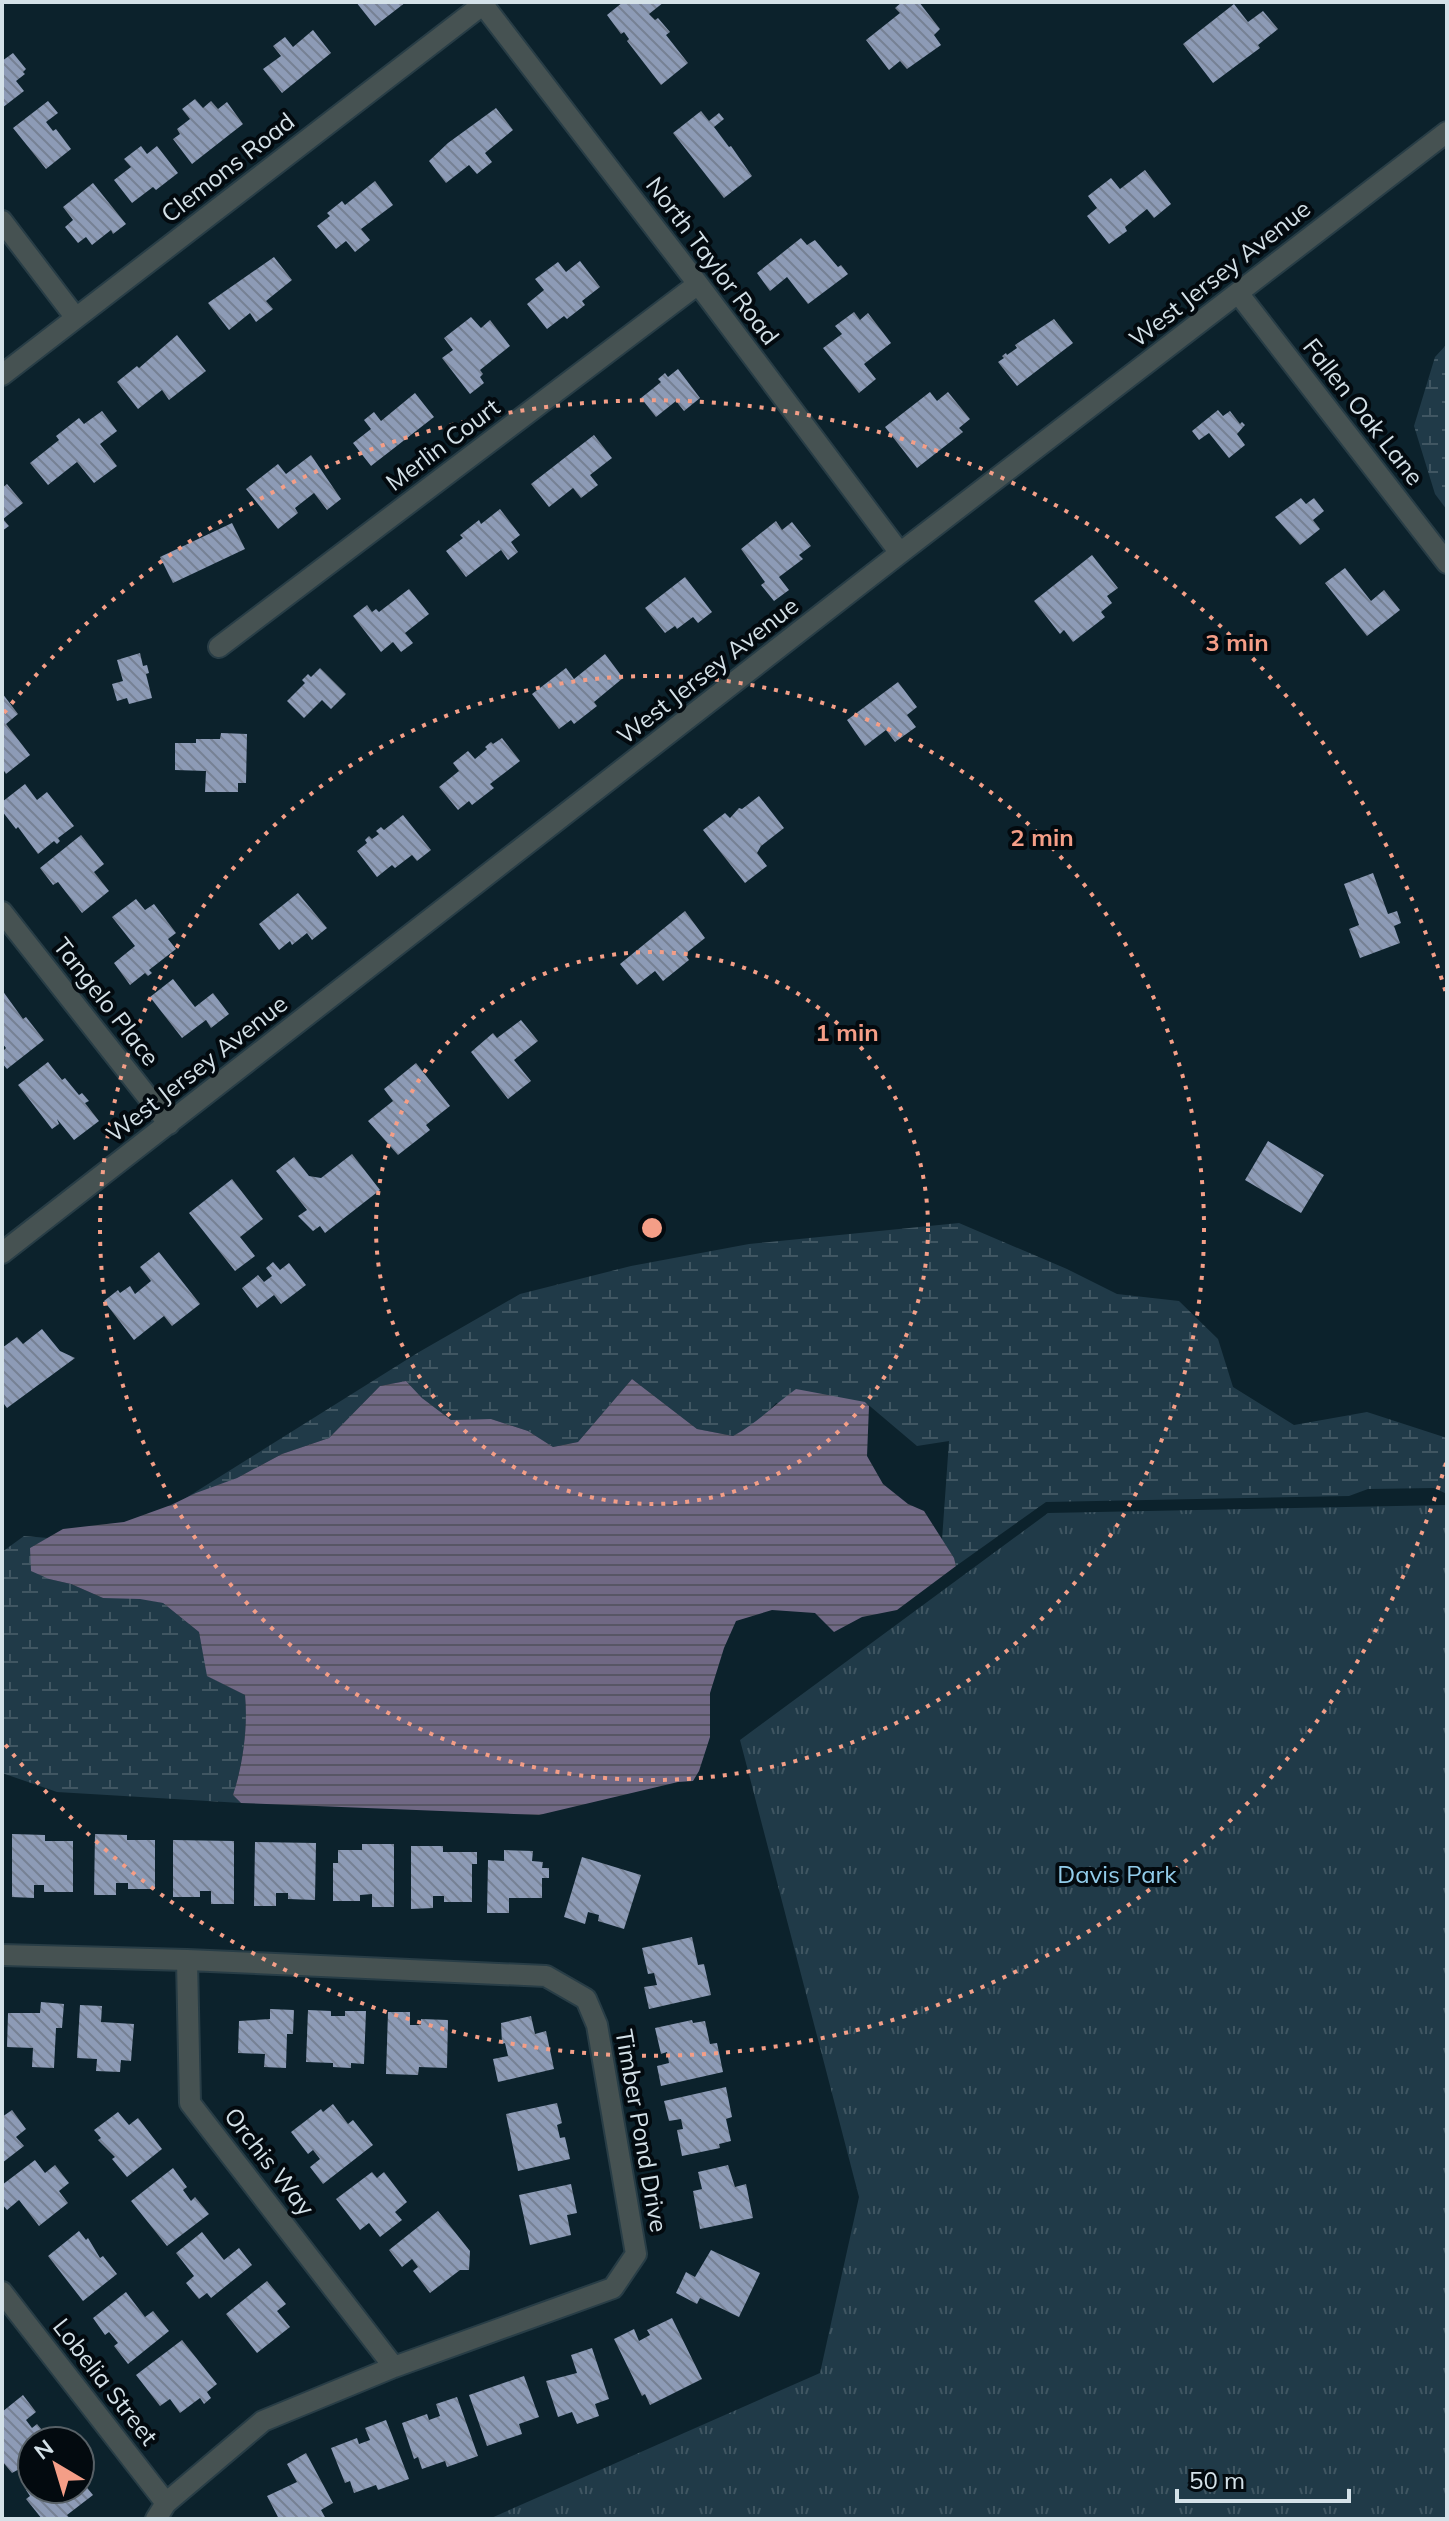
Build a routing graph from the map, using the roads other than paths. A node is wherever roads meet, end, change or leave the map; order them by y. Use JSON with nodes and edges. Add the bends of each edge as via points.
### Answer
{"nodes":[{"id":1,"x":483,"y":3,"type":"edge"},
{"id":2,"x":1447,"y":132,"type":"edge"},
{"id":3,"x":2,"y":221,"type":"edge"},
{"id":4,"x":698,"y":284,"type":"junction"},
{"id":5,"x":1238,"y":293,"type":"junction"},
{"id":6,"x":76,"y":318,"type":"junction"},
{"id":7,"x":2,"y":375,"type":"edge"},
{"id":8,"x":900,"y":553,"type":"junction"},
{"id":9,"x":1447,"y":563,"type":"edge"},
{"id":10,"x":219,"y":647,"type":"dead end"},
{"id":11,"x":2,"y":912,"type":"edge"},
{"id":12,"x":169,"y":1124,"type":"junction"},
{"id":13,"x":2,"y":1253,"type":"edge"},
{"id":14,"x":2,"y":1955,"type":"edge"},
{"id":15,"x":187,"y":1960,"type":"junction"},
{"id":16,"x":2,"y":2292,"type":"edge"},
{"id":17,"x":394,"y":2367,"type":"junction"},
{"id":18,"x":161,"y":2511,"type":"edge"}],
"edges":[{"from":1,"to":4,"type":"street","name":"North Taylor Road"},
{"from":1,"to":6,"type":"street","name":"Clemons Road"},
{"from":2,"to":5,"type":"street","name":"West Jersey Avenue"},
{"from":3,"to":6,"type":"street"},
{"from":4,"to":8,"type":"street","name":"North Taylor Road"},
{"from":4,"to":10,"type":"street","name":"Merlin Court"},
{"from":5,"to":8,"type":"street","name":"West Jersey Avenue"},
{"from":5,"to":9,"type":"street","name":"Fallen Oak Lane"},
{"from":6,"to":7,"type":"street","name":"Clemons Road"},
{"from":8,"to":12,"type":"street","name":"West Jersey Avenue"},
{"from":11,"to":12,"type":"street","name":"Tangelo Place"},
{"from":12,"to":13,"type":"street","name":"West Jersey Avenue"},
{"from":14,"to":15,"type":"street","name":"Timber Pond Drive"},
{"from":15,"to":17,"type":"street","name":"Orchis Way","via":[[190,2103]]},
{"from":15,"to":17,"type":"street","name":"Timber Pond Drive","via":[[546,1976],[586,1999],[597,2025],[636,2254],[613,2288]]},
{"from":16,"to":18,"type":"street","name":"Lobelia Street"},
{"from":17,"to":18,"type":"street","name":"Timber Pond Drive","via":[[263,2421]]}]}
